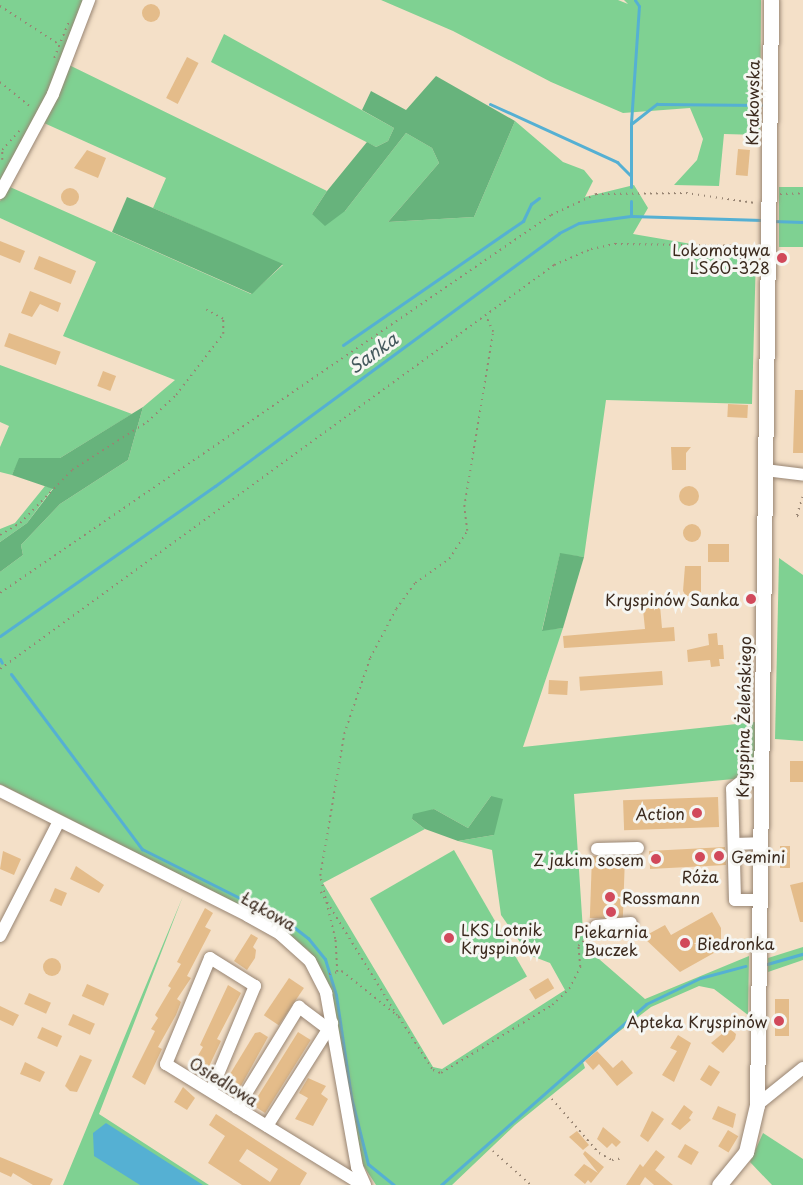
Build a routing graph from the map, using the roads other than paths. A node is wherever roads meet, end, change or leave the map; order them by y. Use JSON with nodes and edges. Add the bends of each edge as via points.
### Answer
{"nodes":[{"id":1,"x":89,"y":0,"type":"edge"},
{"id":2,"x":771,"y":0,"type":"edge"},
{"id":3,"x":0,"y":193,"type":"edge"},
{"id":4,"x":768,"y":243,"type":"joint"},
{"id":5,"x":765,"y":470,"type":"junction"},
{"id":6,"x":803,"y":475,"type":"edge"},
{"id":7,"x":760,"y":780,"type":"junction"},
{"id":8,"x":0,"y":791,"type":"edge"},
{"id":9,"x":58,"y":823,"type":"junction"},
{"id":10,"x":759,"y":843,"type":"junction"},
{"id":11,"x":734,"y":844,"type":"junction"},
{"id":12,"x":638,"y":848,"type":"dead end"},
{"id":13,"x":597,"y":849,"type":"dead end"},
{"id":14,"x":760,"y":900,"type":"junction"},
{"id":15,"x":631,"y":923,"type":"dead end"},
{"id":16,"x":596,"y":926,"type":"road end"},
{"id":17,"x":0,"y":936,"type":"edge"},
{"id":18,"x":330,"y":1026,"type":"junction"},
{"id":19,"x":803,"y":1068,"type":"edge"},
{"id":20,"x":211,"y":1091,"type":"junction"},
{"id":21,"x":757,"y":1105,"type":"junction"},
{"id":22,"x":237,"y":1108,"type":"junction"},
{"id":23,"x":267,"y":1126,"type":"junction"},
{"id":24,"x":736,"y":1167,"type":"junction"},
{"id":25,"x":364,"y":1185,"type":"edge"},
{"id":26,"x":719,"y":1185,"type":"edge"},
{"id":27,"x":730,"y":1185,"type":"edge"}],
"edges":[{"from":1,"to":3,"type":"street","via":[[53,94]]},
{"from":2,"to":4,"type":"main road","name":"Krakowska"},
{"from":4,"to":5,"type":"main road","name":"Kryspina Żeleńskiego"},
{"from":5,"to":6,"type":"street"},
{"from":5,"to":7,"type":"main road","name":"Kryspina Żeleńskiego"},
{"from":7,"to":10,"type":"main road","name":"Kryspina Żeleńskiego"},
{"from":7,"to":11,"type":"street","via":[[742,781],[732,789]]},
{"from":8,"to":9,"type":"street","name":"Łąkowa"},
{"from":9,"to":17,"type":"street"},
{"from":9,"to":18,"type":"street","name":"Łąkowa","via":[[280,934],[319,974]]},
{"from":10,"to":11,"type":"street"},
{"from":10,"to":14,"type":"main road","name":"Kryspina Żeleńskiego"},
{"from":11,"to":14,"type":"street","via":[[735,900]]},
{"from":12,"to":13,"type":"street"},
{"from":14,"to":21,"type":"main road","name":"Kryspina Żeleńskiego"},
{"from":15,"to":16,"type":"street"},
{"from":18,"to":22,"type":"street","via":[[299,1007]]},
{"from":18,"to":23,"type":"street"},
{"from":18,"to":25,"type":"street","name":"Łąkowa","via":[[357,1167]]},
{"from":19,"to":21,"type":"street"},
{"from":20,"to":20,"type":"street","name":"Osiedlowa","via":[[166,1064],[210,958],[255,986]]},
{"from":20,"to":22,"type":"street","name":"Osiedlowa"},
{"from":21,"to":24,"type":"main road","name":"Kryspina Żeleńskiego","via":[[750,1141]]},
{"from":22,"to":23,"type":"street","name":"Osiedlowa"},
{"from":23,"to":25,"type":"street","name":"Osiedlowa"},
{"from":24,"to":26,"type":"main road","name":"Kryspina Żeleńskiego"},
{"from":24,"to":27,"type":"street"}]}
